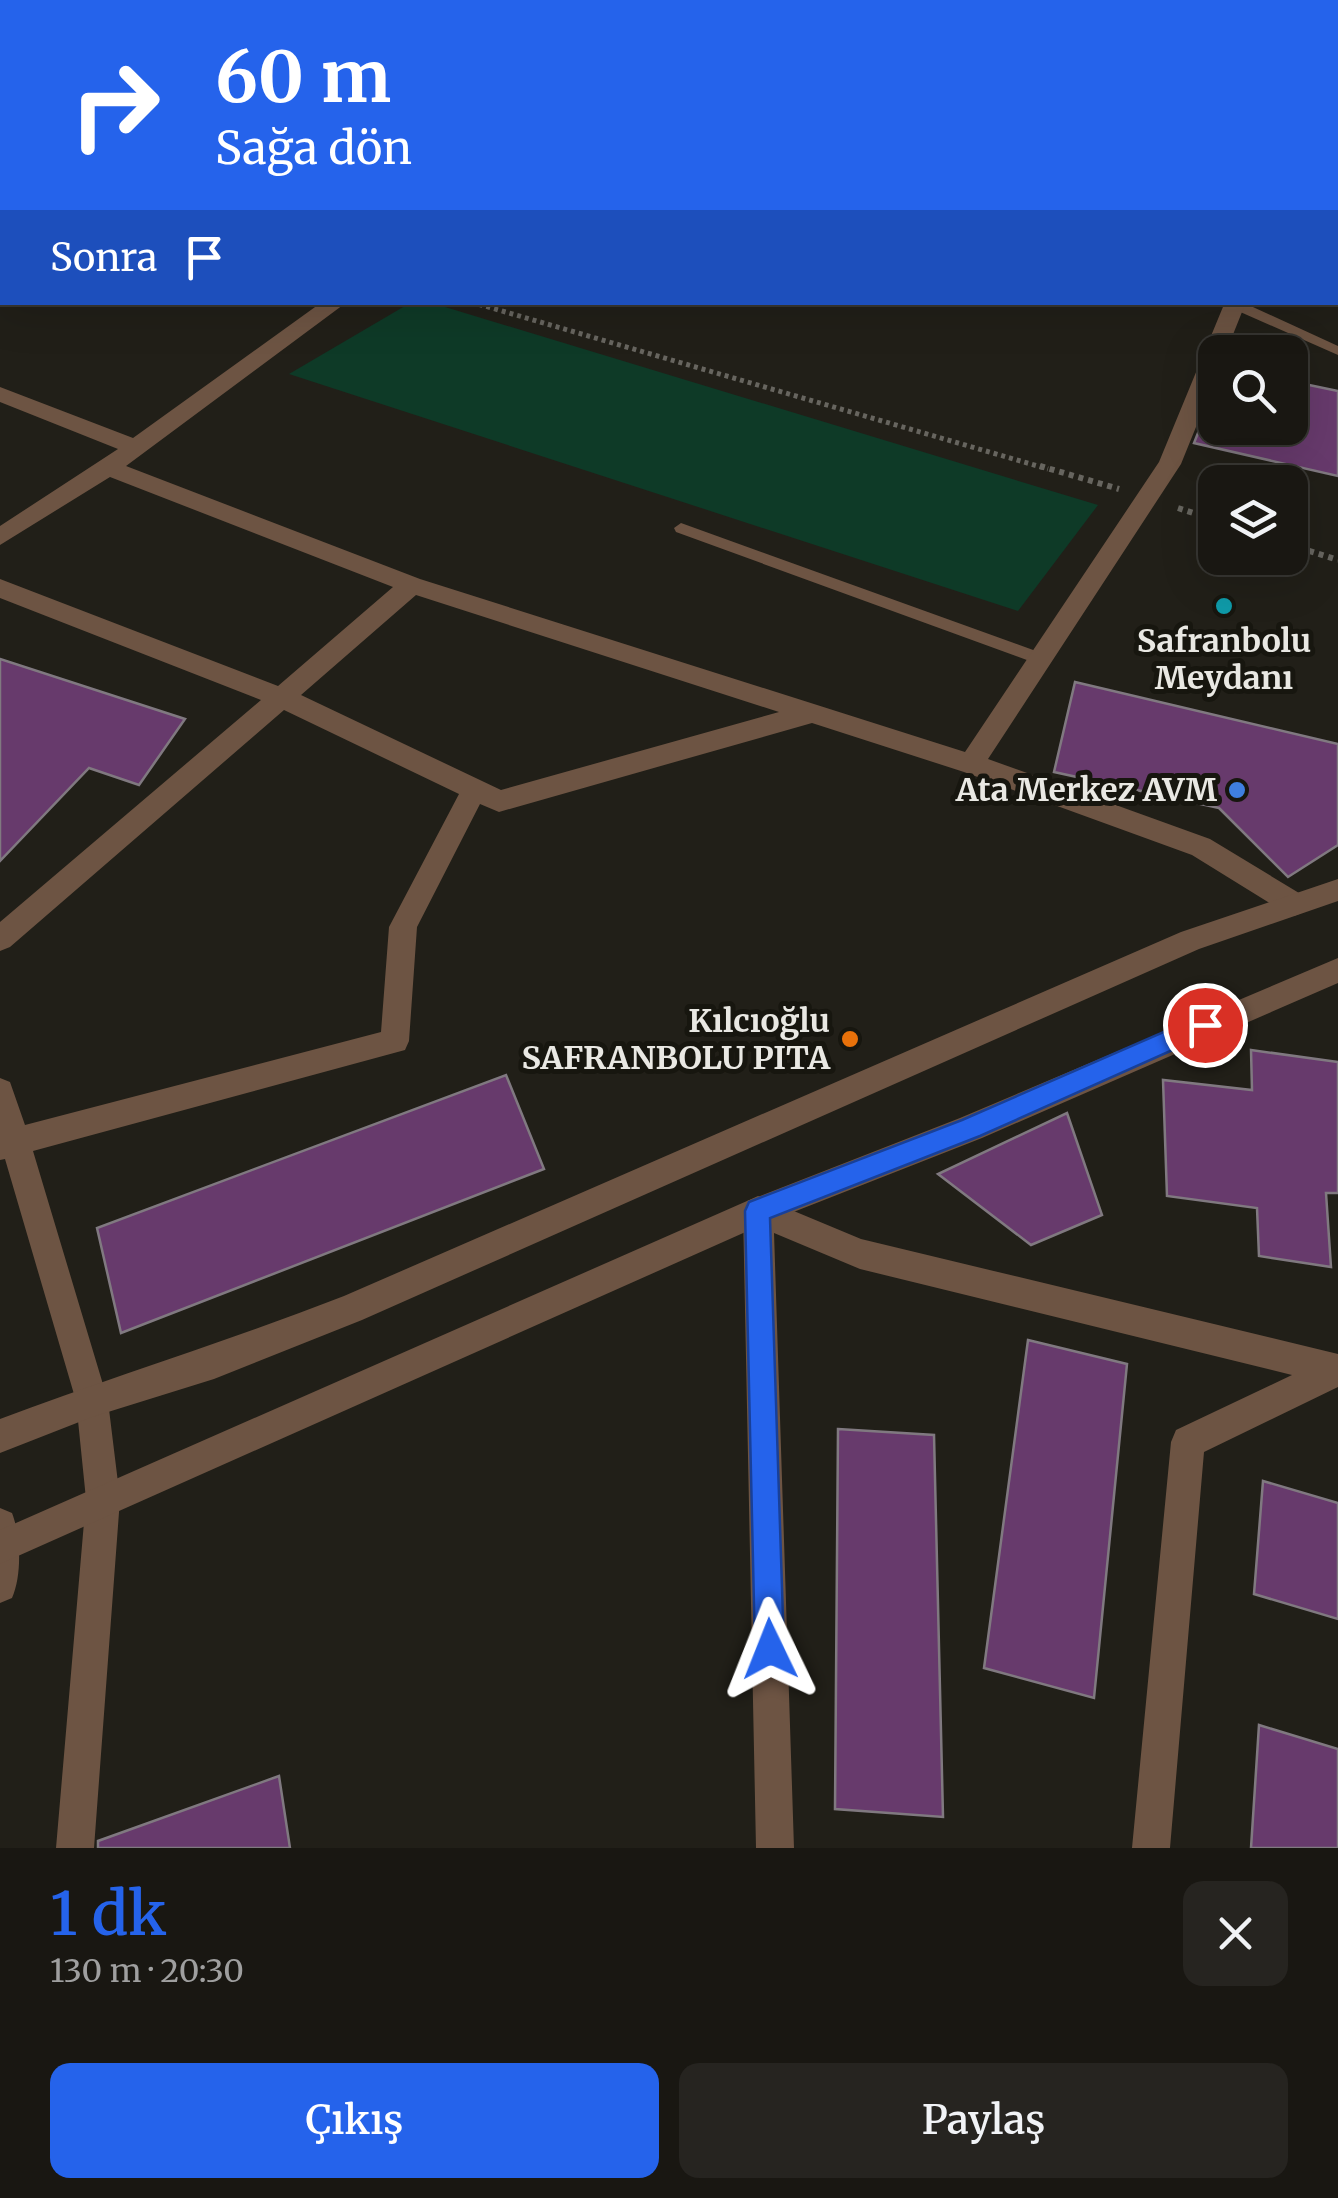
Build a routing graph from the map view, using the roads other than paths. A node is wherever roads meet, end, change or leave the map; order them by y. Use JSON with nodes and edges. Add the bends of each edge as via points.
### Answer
{"nodes":[{"id":1,"x":333,"y":305,"type":"edge"},
{"id":2,"x":1234,"y":305,"type":"edge"},
{"id":3,"x":1239,"y":305,"type":"edge"},
{"id":4,"x":1338,"y":351,"type":"edge"},
{"id":5,"x":0,"y":394,"type":"edge"},
{"id":6,"x":136,"y":448,"type":"junction"},
{"id":7,"x":108,"y":468,"type":"junction"},
{"id":8,"x":49,"y":506,"type":"junction"},
{"id":9,"x":0,"y":514,"type":"edge"},
{"id":10,"x":681,"y":528,"type":"dead end"},
{"id":11,"x":0,"y":537,"type":"edge"},
{"id":12,"x":412,"y":585,"type":"junction"},
{"id":13,"x":0,"y":588,"type":"edge"},
{"id":14,"x":1041,"y":659,"type":"junction"},
{"id":15,"x":281,"y":697,"type":"junction"},
{"id":16,"x":812,"y":713,"type":"junction"},
{"id":17,"x":971,"y":764,"type":"junction"},
{"id":18,"x":474,"y":789,"type":"junction"},
{"id":19,"x":1338,"y":890,"type":"edge"},
{"id":20,"x":1294,"y":904,"type":"junction"},
{"id":21,"x":0,"y":939,"type":"edge"},
{"id":22,"x":1338,"y":970,"type":"edge"},
{"id":23,"x":0,"y":1090,"type":"edge"},
{"id":24,"x":8,"y":1144,"type":"edge"},
{"id":25,"x":758,"y":1211,"type":"junction"},
{"id":26,"x":1338,"y":1370,"type":"edge"},
{"id":27,"x":92,"y":1401,"type":"junction"},
{"id":28,"x":0,"y":1436,"type":"edge"},
{"id":29,"x":103,"y":1498,"type":"junction"},
{"id":30,"x":1,"y":1539,"type":"edge"},
{"id":31,"x":0,"y":1586,"type":"edge"},
{"id":32,"x":75,"y":1848,"type":"edge"},
{"id":33,"x":775,"y":1848,"type":"edge"},
{"id":34,"x":1151,"y":1848,"type":"edge"}],
"edges":[{"from":1,"to":6,"type":"street"},
{"from":2,"to":14,"type":"street","via":[[1170,464]]},
{"from":3,"to":4,"type":"lane"},
{"from":5,"to":6,"type":"street"},
{"from":6,"to":7,"type":"street"},
{"from":7,"to":8,"type":"street"},
{"from":7,"to":12,"type":"street"},
{"from":8,"to":9,"type":"street"},
{"from":8,"to":11,"type":"street"},
{"from":10,"to":14,"type":"lane"},
{"from":12,"to":15,"type":"street"},
{"from":12,"to":16,"type":"street"},
{"from":13,"to":15,"type":"street"},
{"from":14,"to":17,"type":"street"},
{"from":15,"to":18,"type":"street"},
{"from":15,"to":21,"type":"street"},
{"from":16,"to":17,"type":"street"},
{"from":16,"to":18,"type":"street","via":[[500,801]]},
{"from":17,"to":20,"type":"street","via":[[1201,847]]},
{"from":18,"to":24,"type":"street","via":[[402,926],[395,1041]]},
{"from":19,"to":20,"type":"street"},
{"from":20,"to":27,"type":"street","via":[[1190,940],[351,1310]]},
{"from":22,"to":25,"type":"street","via":[[971,1128]]},
{"from":23,"to":24,"type":"street"},
{"from":24,"to":27,"type":"street"},
{"from":25,"to":26,"type":"street","via":[[860,1254]]},
{"from":25,"to":29,"type":"street"},
{"from":25,"to":33,"type":"street"},
{"from":26,"to":34,"type":"street","via":[[1188,1442]]},
{"from":27,"to":28,"type":"street"},
{"from":27,"to":29,"type":"street"},
{"from":29,"to":30,"type":"street"},
{"from":29,"to":32,"type":"street"},
{"from":30,"to":31,"type":"street"}]}
